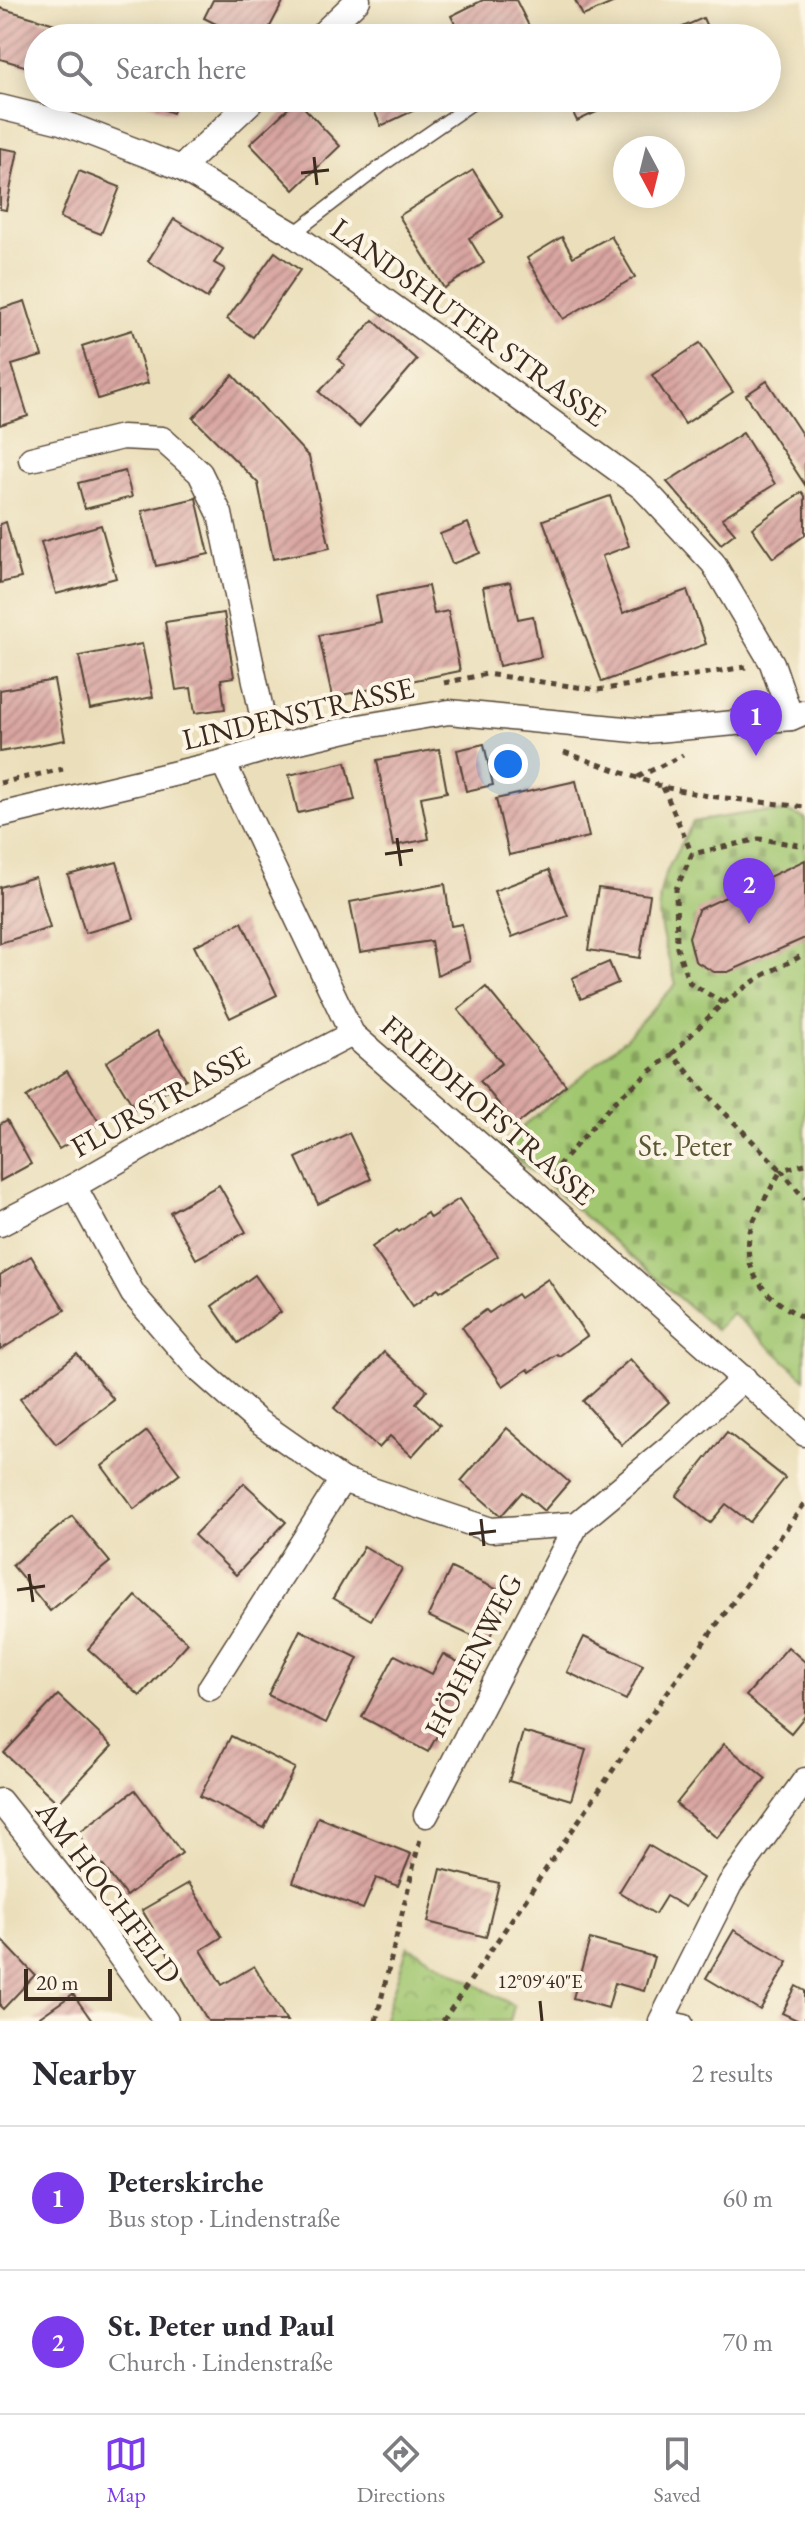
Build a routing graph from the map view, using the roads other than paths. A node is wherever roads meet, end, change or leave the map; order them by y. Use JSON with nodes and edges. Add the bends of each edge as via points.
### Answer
{"nodes":[{"id":1,"x":358,"y":0,"type":"edge"},
{"id":2,"x":333,"y":24,"type":"edge"},
{"id":3,"x":0,"y":107,"type":"edge"},
{"id":4,"x":240,"y":112,"type":"edge"},
{"id":5,"x":460,"y":112,"type":"edge"},
{"id":6,"x":181,"y":168,"type":"junction"},
{"id":7,"x":293,"y":234,"type":"junction"},
{"id":8,"x":31,"y":459,"type":"dead end"},
{"id":9,"x":798,"y":715,"type":"edge"},
{"id":10,"x":269,"y":748,"type":"junction"},
{"id":11,"x":223,"y":762,"type":"junction"},
{"id":12,"x":0,"y":815,"type":"edge"},
{"id":13,"x":352,"y":1034,"type":"junction"},
{"id":14,"x":74,"y":1186,"type":"junction"},
{"id":15,"x":0,"y":1224,"type":"edge"},
{"id":16,"x":744,"y":1378,"type":"junction"},
{"id":17,"x":805,"y":1434,"type":"edge"},
{"id":18,"x":342,"y":1480,"type":"junction"},
{"id":19,"x":577,"y":1524,"type":"junction"},
{"id":20,"x":210,"y":1688,"type":"dead end"},
{"id":21,"x":805,"y":1780,"type":"edge"},
{"id":22,"x":0,"y":1801,"type":"edge"},
{"id":23,"x":426,"y":1815,"type":"road end"},
{"id":24,"x":669,"y":2019,"type":"edge"},
{"id":25,"x":166,"y":2021,"type":"edge"}],
"edges":[{"from":1,"to":2,"type":"street"},
{"from":3,"to":6,"type":"street","name":"LANDSHUTER STRASSE","via":[[61,122]]},
{"from":4,"to":6,"type":"street"},
{"from":5,"to":7,"type":"lane"},
{"from":6,"to":7,"type":"street","name":"LANDSHUTER STRASSE"},
{"from":7,"to":9,"type":"street","name":"LANDSHUTER STRASSE","via":[[643,488],[713,563]]},
{"from":8,"to":10,"type":"street","via":[[122,437],[162,439],[200,473],[220,514]]},
{"from":9,"to":10,"type":"street","name":"LINDENSTRASSE","via":[[645,731],[449,712]]},
{"from":10,"to":11,"type":"street","name":"LINDENSTRASSE"},
{"from":11,"to":12,"type":"street","name":"LINDENSTRASSE"},
{"from":11,"to":13,"type":"street","name":"FRIEDHOFSTRASSE"},
{"from":13,"to":14,"type":"street","name":"FLURSTRASSE"},
{"from":13,"to":16,"type":"street","name":"FRIEDHOFSTRASSE"},
{"from":14,"to":15,"type":"street","name":"FLURSTRASSE"},
{"from":14,"to":18,"type":"street","name":"HÖHENWEG","via":[[133,1294],[197,1368],[256,1420]]},
{"from":16,"to":17,"type":"street","name":"FRIEDHOFSTRASSE"},
{"from":16,"to":19,"type":"street","name":"HÖHENWEG"},
{"from":18,"to":19,"type":"street","name":"HÖHENWEG","via":[[491,1530]]},
{"from":18,"to":20,"type":"street"},
{"from":19,"to":23,"type":"street","name":"HÖHENWEG"},
{"from":21,"to":24,"type":"street","via":[[730,1884]]},
{"from":22,"to":25,"type":"street","name":"AM HOCHFELD"}]}
